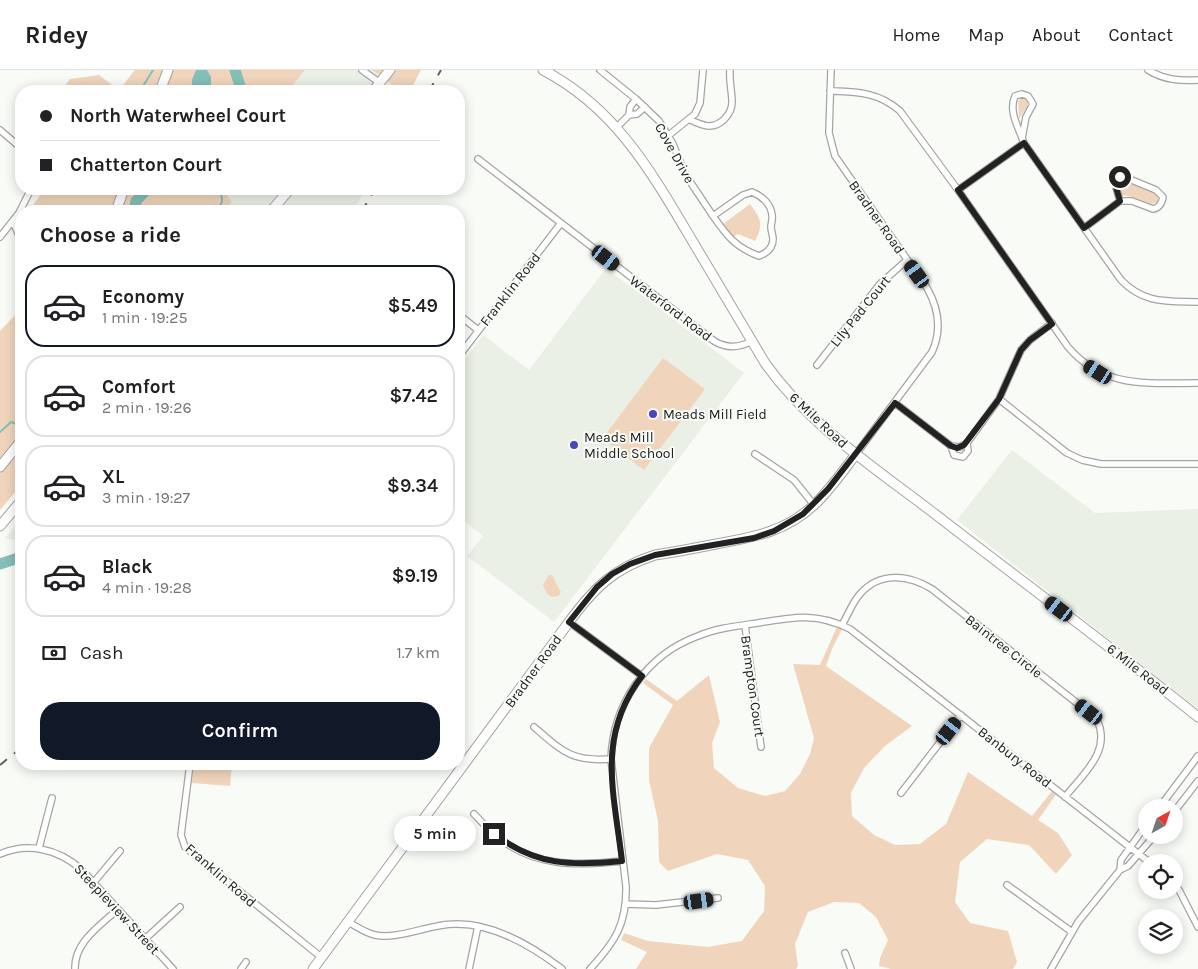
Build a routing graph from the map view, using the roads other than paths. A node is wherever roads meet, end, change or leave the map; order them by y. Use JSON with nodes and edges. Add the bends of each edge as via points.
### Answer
{"nodes":[{"id":1,"x":168,"y":70,"type":"edge"},
{"id":2,"x":362,"y":70,"type":"edge"},
{"id":3,"x":390,"y":70,"type":"edge"},
{"id":4,"x":543,"y":70,"type":"edge"},
{"id":5,"x":600,"y":70,"type":"edge"},
{"id":6,"x":703,"y":70,"type":"edge"},
{"id":7,"x":730,"y":70,"type":"edge"},
{"id":8,"x":831,"y":70,"type":"edge"},
{"id":9,"x":1148,"y":70,"type":"edge"},
{"id":10,"x":1198,"y":80,"type":"edge"},
{"id":11,"x":380,"y":83,"type":"joint"},
{"id":12,"x":162,"y":85,"type":"edge"},
{"id":13,"x":830,"y":91,"type":"junction"},
{"id":14,"x":636,"y":99,"type":"junction"},
{"id":15,"x":645,"y":107,"type":"junction"},
{"id":16,"x":629,"y":115,"type":"junction"},
{"id":17,"x":690,"y":120,"type":"junction"},
{"id":18,"x":617,"y":127,"type":"junction"},
{"id":19,"x":0,"y":130,"type":"edge"},
{"id":20,"x":669,"y":135,"type":"junction"},
{"id":21,"x":1023,"y":140,"type":"junction"},
{"id":22,"x":15,"y":143,"type":"edge"},
{"id":23,"x":478,"y":159,"type":"dead end"},
{"id":24,"x":958,"y":190,"type":"junction"},
{"id":25,"x":285,"y":195,"type":"edge"},
{"id":26,"x":1120,"y":201,"type":"junction"},
{"id":27,"x":276,"y":205,"type":"edge"},
{"id":28,"x":713,"y":216,"type":"junction"},
{"id":29,"x":15,"y":219,"type":"edge"},
{"id":30,"x":13,"y":222,"type":"junction"},
{"id":31,"x":561,"y":223,"type":"junction"},
{"id":32,"x":15,"y":226,"type":"edge"},
{"id":33,"x":1084,"y":228,"type":"junction"},
{"id":34,"x":0,"y":236,"type":"edge"},
{"id":35,"x":907,"y":260,"type":"junction"},
{"id":36,"x":1198,"y":302,"type":"edge"},
{"id":37,"x":465,"y":320,"type":"edge"},
{"id":38,"x":1052,"y":324,"type":"junction"},
{"id":39,"x":478,"y":330,"type":"junction"},
{"id":40,"x":752,"y":341,"type":"junction"},
{"id":41,"x":465,"y":348,"type":"edge"},
{"id":42,"x":817,"y":365,"type":"dead end"},
{"id":43,"x":1198,"y":383,"type":"edge"},
{"id":44,"x":999,"y":399,"type":"junction"},
{"id":45,"x":895,"y":403,"type":"junction"},
{"id":46,"x":967,"y":443,"type":"junction"},
{"id":47,"x":951,"y":446,"type":"junction"},
{"id":48,"x":15,"y":448,"type":"edge"},
{"id":49,"x":755,"y":454,"type":"dead end"},
{"id":50,"x":856,"y":454,"type":"junction"},
{"id":51,"x":1198,"y":464,"type":"edge"},
{"id":52,"x":0,"y":467,"type":"edge"},
{"id":53,"x":814,"y":505,"type":"junction"},
{"id":54,"x":15,"y":508,"type":"edge"},
{"id":55,"x":0,"y":526,"type":"edge"},
{"id":56,"x":569,"y":622,"type":"junction"},
{"id":57,"x":745,"y":625,"type":"junction"},
{"id":58,"x":842,"y":625,"type":"junction"},
{"id":59,"x":642,"y":676,"type":"junction"},
{"id":60,"x":961,"y":715,"type":"junction"},
{"id":61,"x":1198,"y":717,"type":"edge"},
{"id":62,"x":534,"y":727,"type":"dead end"},
{"id":63,"x":761,"y":747,"type":"dead end"},
{"id":64,"x":1198,"y":756,"type":"edge"},
{"id":65,"x":611,"y":759,"type":"junction"},
{"id":66,"x":465,"y":763,"type":"edge"},
{"id":67,"x":189,"y":770,"type":"edge"},
{"id":68,"x":460,"y":770,"type":"edge"},
{"id":69,"x":1198,"y":781,"type":"edge"},
{"id":70,"x":901,"y":794,"type":"dead end"},
{"id":71,"x":1066,"y":796,"type":"junction"},
{"id":72,"x":52,"y":798,"type":"dead end"},
{"id":73,"x":1167,"y":799,"type":"edge"},
{"id":74,"x":1183,"y":800,"type":"edge"},
{"id":75,"x":474,"y":814,"type":"dead end"},
{"id":76,"x":1138,"y":836,"type":"edge"},
{"id":77,"x":1147,"y":844,"type":"edge"},
{"id":78,"x":1130,"y":847,"type":"junction"},
{"id":79,"x":39,"y":848,"type":"junction"},
{"id":80,"x":120,"y":851,"type":"dead end"},
{"id":81,"x":0,"y":854,"type":"edge"},
{"id":82,"x":1138,"y":854,"type":"junction"},
{"id":83,"x":622,"y":861,"type":"junction"},
{"id":84,"x":1120,"y":870,"type":"junction"},
{"id":85,"x":94,"y":882,"type":"junction"},
{"id":86,"x":1007,"y":885,"type":"dead end"},
{"id":87,"x":718,"y":898,"type":"dead end"},
{"id":88,"x":1183,"y":898,"type":"edge"},
{"id":89,"x":626,"y":904,"type":"junction"},
{"id":90,"x":180,"y":908,"type":"dead end"},
{"id":91,"x":118,"y":909,"type":"junction"},
{"id":92,"x":348,"y":922,"type":"junction"},
{"id":93,"x":478,"y":926,"type":"junction"},
{"id":94,"x":1198,"y":927,"type":"edge"},
{"id":95,"x":1072,"y":932,"type":"junction"},
{"id":96,"x":145,"y":939,"type":"junction"},
{"id":97,"x":846,"y":953,"type":"dead end"},
{"id":98,"x":321,"y":958,"type":"junction"},
{"id":99,"x":246,"y":962,"type":"dead end"},
{"id":100,"x":75,"y":969,"type":"edge"},
{"id":101,"x":173,"y":969,"type":"edge"},
{"id":102,"x":241,"y":969,"type":"edge"},
{"id":103,"x":312,"y":969,"type":"edge"},
{"id":104,"x":469,"y":969,"type":"edge"},
{"id":105,"x":562,"y":969,"type":"edge"},
{"id":106,"x":590,"y":969,"type":"edge"},
{"id":107,"x":851,"y":969,"type":"edge"},
{"id":108,"x":1051,"y":969,"type":"edge"}],
"edges":[{"from":1,"to":12,"type":"street"},
{"from":2,"to":11,"type":"street"},
{"from":3,"to":11,"type":"street"},
{"from":4,"to":18,"type":"street","name":"6 Mile Road","via":[[578,92]]},
{"from":5,"to":14,"type":"street","name":"Cove Drive"},
{"from":6,"to":17,"type":"street","via":[[700,103]]},
{"from":7,"to":17,"type":"street","via":[[732,104],[726,117],[717,125],[708,127]]},
{"from":8,"to":13,"type":"street","name":"Bradner Road"},
{"from":9,"to":10,"type":"street","via":[[1176,80]]},
{"from":13,"to":24,"type":"street","via":[[870,94],[894,106],[906,117]]},
{"from":13,"to":35,"type":"street","name":"Bradner Road","via":[[829,133],[835,156]]},
{"from":14,"to":15,"type":"street","name":"Cove Drive"},
{"from":14,"to":16,"type":"street"},
{"from":15,"to":16,"type":"street","via":[[637,114]]},
{"from":15,"to":20,"type":"street","name":"Cove Drive"},
{"from":16,"to":18,"type":"street"},
{"from":17,"to":20,"type":"street"},
{"from":18,"to":40,"type":"street","name":"6 Mile Road","via":[[666,196]]},
{"from":19,"to":22,"type":"street"},
{"from":20,"to":28,"type":"street","name":"Cove Drive","via":[[685,174]]},
{"from":21,"to":21,"type":"street","via":[[1026,117],[1032,104],[1028,96],[1022,94],[1015,96],[1012,104]]},
{"from":21,"to":24,"type":"street"},
{"from":21,"to":33,"type":"street"},
{"from":23,"to":31,"type":"street","name":"Waterford Road"},
{"from":24,"to":38,"type":"street"},
{"from":25,"to":27,"type":"street"},
{"from":26,"to":26,"type":"street","via":[[1132,201],[1153,209],[1158,207],[1163,197],[1156,190],[1122,176],[1115,184]]},
{"from":26,"to":33,"type":"street"},
{"from":28,"to":28,"type":"street","name":"Cove Drive","via":[[727,237],[749,252],[759,256],[771,247],[772,216],[762,197],[752,192],[743,195]]},
{"from":29,"to":30,"type":"street"},
{"from":30,"to":32,"type":"street"},
{"from":30,"to":34,"type":"street"},
{"from":31,"to":39,"type":"street","name":"Franklin Road"},
{"from":31,"to":40,"type":"street","name":"Waterford Road","via":[[714,341],[732,347]]},
{"from":33,"to":36,"type":"street","via":[[1117,275],[1132,290],[1153,300]]},
{"from":35,"to":42,"type":"street","name":"Lily Pad Court","via":[[880,284]]},
{"from":35,"to":45,"type":"street","name":"Bradner Road","via":[[932,298],[938,315],[938,329],[932,352]]},
{"from":37,"to":39,"type":"street"},
{"from":38,"to":43,"type":"street","via":[[1080,359],[1107,376],[1129,382]]},
{"from":38,"to":44,"type":"street","via":[[1021,350]]},
{"from":39,"to":41,"type":"street","name":"Franklin Road"},
{"from":40,"to":50,"type":"street","name":"6 Mile Road","via":[[795,400]]},
{"from":44,"to":46,"type":"street"},
{"from":44,"to":51,"type":"street","via":[[1082,460],[1101,464]]},
{"from":45,"to":47,"type":"street"},
{"from":45,"to":50,"type":"street","name":"Bradner Road"},
{"from":46,"to":47,"type":"street","via":[[960,447]]},
{"from":46,"to":47,"type":"street","via":[[968,451],[962,457],[954,455]]},
{"from":48,"to":52,"type":"street"},
{"from":49,"to":53,"type":"street","via":[[794,480]]},
{"from":50,"to":53,"type":"street","name":"Bradner Road"},
{"from":50,"to":61,"type":"street","name":"6 Mile Road"},
{"from":53,"to":56,"type":"street","name":"Bradner Road","via":[[790,523],[763,535],[655,555],[630,564],[597,587]]},
{"from":54,"to":55,"type":"street"},
{"from":56,"to":59,"type":"street"},
{"from":56,"to":66,"type":"street","name":"Bradner Road"},
{"from":57,"to":58,"type":"street","name":"Banbury Road","via":[[803,616]]},
{"from":57,"to":59,"type":"street","name":"Banbury Road","via":[[687,640],[662,656]]},
{"from":57,"to":63,"type":"street","name":"Brampton Court"},
{"from":58,"to":60,"type":"street","name":"Banbury Road"},
{"from":58,"to":71,"type":"street","name":"Baintree Circle","via":[[859,596],[878,581],[904,577],[932,590],[1096,718],[1102,735],[1099,751]]},
{"from":59,"to":65,"type":"street","name":"Banbury Road","via":[[619,715]]},
{"from":60,"to":70,"type":"street"},
{"from":60,"to":71,"type":"street","name":"Banbury Road"},
{"from":62,"to":65,"type":"street","via":[[571,755],[592,760]]},
{"from":64,"to":73,"type":"street"},
{"from":65,"to":83,"type":"street","name":"Banbury Road"},
{"from":67,"to":98,"type":"street","name":"Franklin Road","via":[[181,834],[185,847]]},
{"from":68,"to":92,"type":"street","name":"Bradner Road"},
{"from":69,"to":74,"type":"street"},
{"from":71,"to":78,"type":"street","name":"Banbury Road"},
{"from":72,"to":79,"type":"street"},
{"from":75,"to":83,"type":"street","via":[[501,840],[536,857],[570,864]]},
{"from":76,"to":78,"type":"street"},
{"from":77,"to":82,"type":"street"},
{"from":78,"to":82,"type":"street","name":"Banbury Road"},
{"from":78,"to":84,"type":"street","via":[[1121,860]]},
{"from":79,"to":81,"type":"street","name":"Steepleview Street"},
{"from":79,"to":85,"type":"street","name":"Steepleview Street","via":[[70,860]]},
{"from":80,"to":85,"type":"street"},
{"from":82,"to":84,"type":"street"},
{"from":83,"to":89,"type":"street","name":"Banbury Road"},
{"from":84,"to":95,"type":"street"},
{"from":85,"to":91,"type":"street","name":"Steepleview Street"},
{"from":86,"to":95,"type":"street"},
{"from":87,"to":89,"type":"street","via":[[656,906]]},
{"from":88,"to":94,"type":"street"},
{"from":89,"to":106,"type":"street","name":"Banbury Road","via":[[614,942]]},
{"from":90,"to":96,"type":"street"},
{"from":91,"to":96,"type":"street","name":"Steepleview Street"},
{"from":91,"to":100,"type":"street","via":[[83,942],[75,958]]},
{"from":92,"to":93,"type":"street","via":[[368,933],[384,936],[445,924]]},
{"from":92,"to":98,"type":"street","name":"Bradner Road"},
{"from":93,"to":104,"type":"street"},
{"from":93,"to":105,"type":"street","via":[[518,941]]},
{"from":95,"to":108,"type":"street"},
{"from":96,"to":101,"type":"street","name":"Steepleview Street"},
{"from":97,"to":107,"type":"street"},
{"from":98,"to":103,"type":"street","name":"Bradner Road"},
{"from":99,"to":102,"type":"street"}]}
